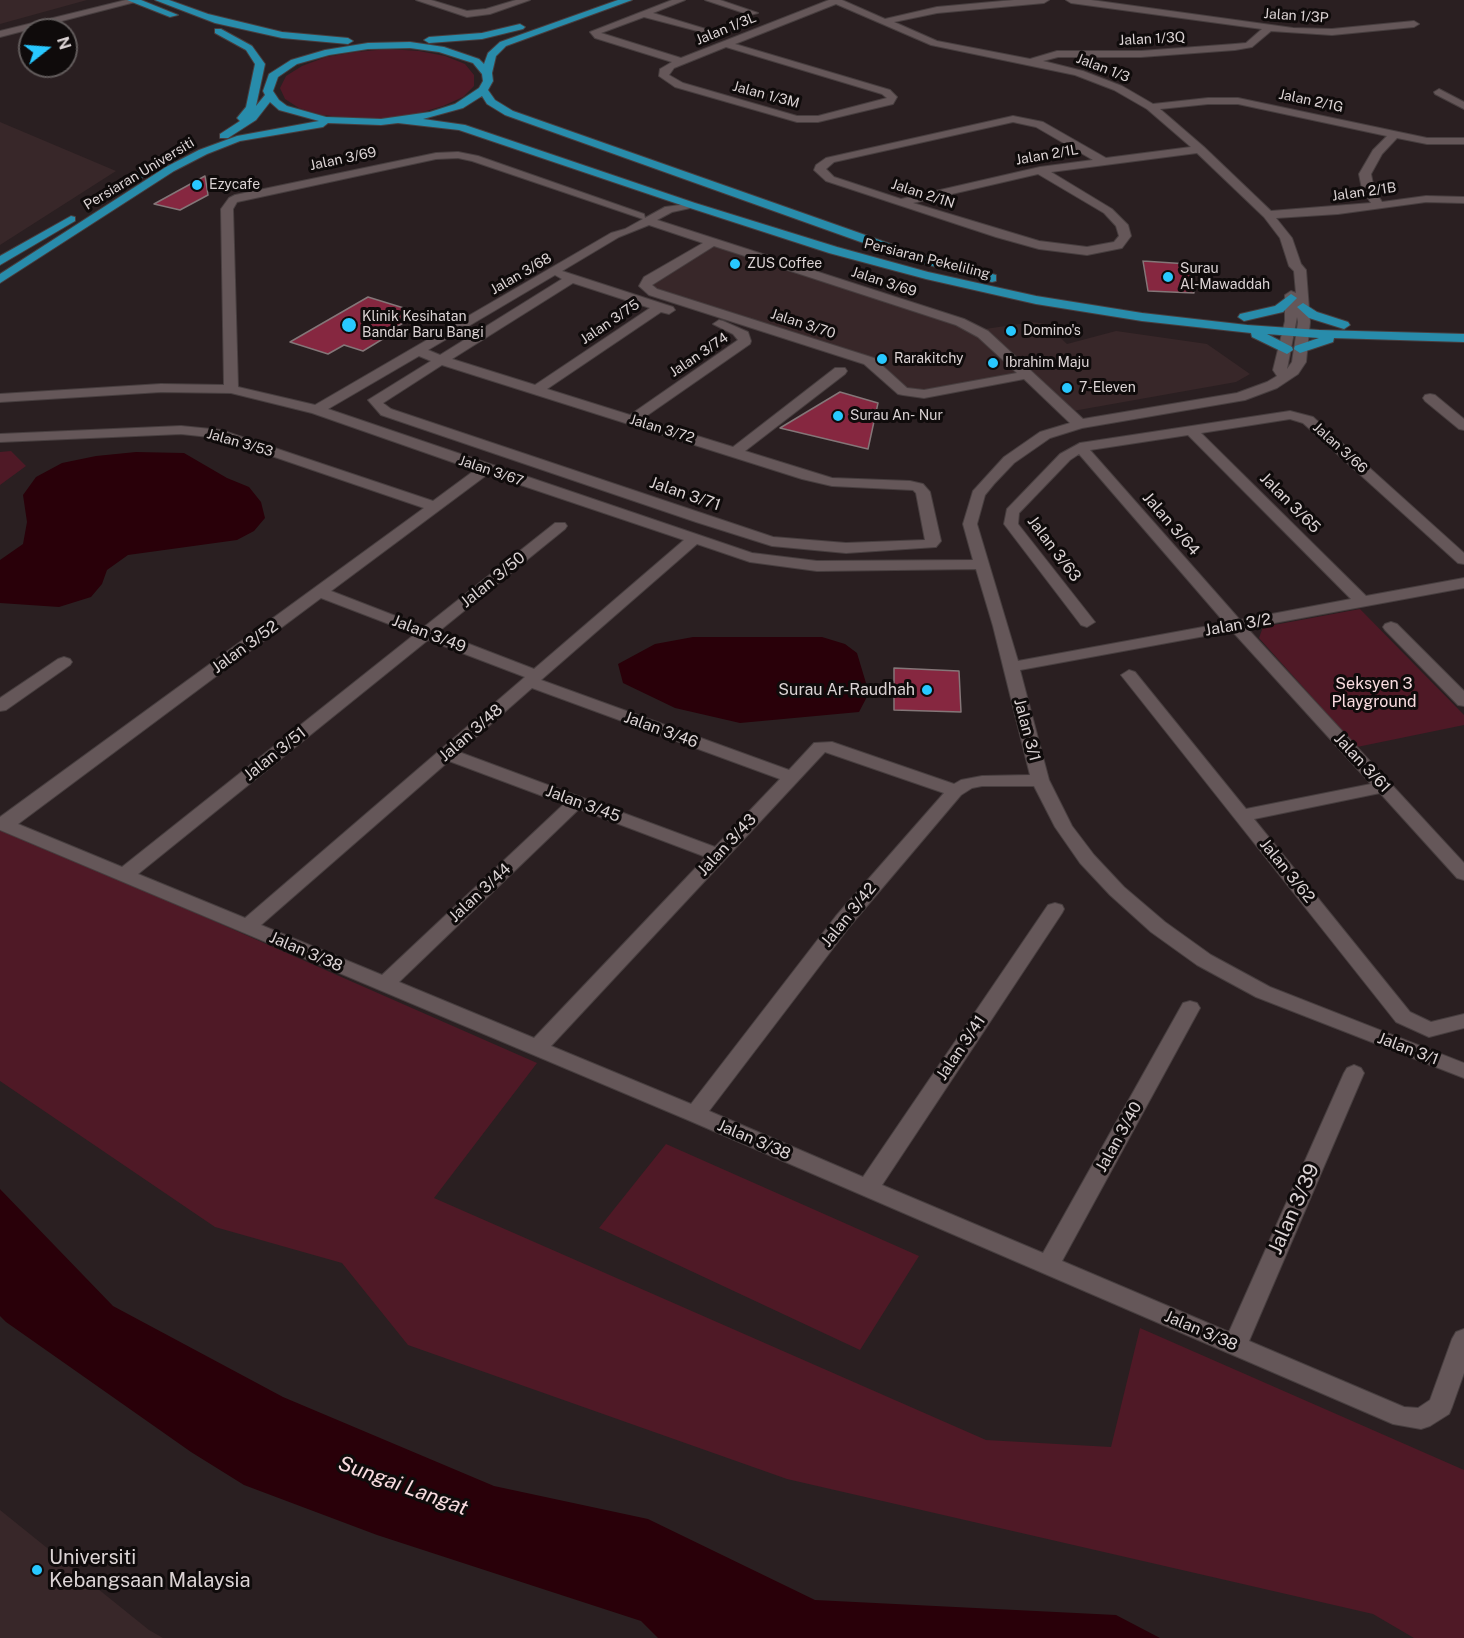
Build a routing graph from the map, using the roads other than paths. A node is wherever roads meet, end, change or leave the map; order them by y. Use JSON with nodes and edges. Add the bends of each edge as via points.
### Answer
{"nodes":[{"id":1,"x":114,"y":0,"type":"edge"},
{"id":2,"x":133,"y":0,"type":"edge"},
{"id":3,"x":160,"y":0,"type":"edge"},
{"id":4,"x":421,"y":0,"type":"edge"},
{"id":5,"x":525,"y":0,"type":"edge"},
{"id":6,"x":602,"y":0,"type":"edge"},
{"id":7,"x":627,"y":0,"type":"edge"},
{"id":8,"x":680,"y":0,"type":"edge"},
{"id":9,"x":710,"y":0,"type":"edge"},
{"id":10,"x":1044,"y":0,"type":"edge"},
{"id":11,"x":1071,"y":0,"type":"edge"},
{"id":12,"x":835,"y":1,"type":"edge"},
{"id":13,"x":753,"y":13,"type":"dead end"},
{"id":14,"x":73,"y":14,"type":"junction"},
{"id":15,"x":645,"y":14,"type":"junction"},
{"id":16,"x":208,"y":17,"type":"junction"},
{"id":17,"x":59,"y":18,"type":"edge"},
{"id":18,"x":882,"y":22,"type":"junction"},
{"id":19,"x":536,"y":23,"type":"junction"},
{"id":20,"x":1414,"y":24,"type":"dead end"},
{"id":21,"x":553,"y":26,"type":"junction"},
{"id":22,"x":18,"y":29,"type":"edge"},
{"id":23,"x":1268,"y":29,"type":"junction"},
{"id":24,"x":218,"y":31,"type":"junction"},
{"id":25,"x":706,"y":32,"type":"dead end"},
{"id":26,"x":0,"y":34,"type":"edge"},
{"id":27,"x":726,"y":44,"type":"junction"},
{"id":28,"x":410,"y":45,"type":"junction"},
{"id":29,"x":368,"y":46,"type":"junction"},
{"id":30,"x":682,"y":62,"type":"junction"},
{"id":31,"x":1032,"y":62,"type":"junction"},
{"id":32,"x":487,"y":73,"type":"junction"},
{"id":33,"x":663,"y":73,"type":"joint"},
{"id":34,"x":273,"y":76,"type":"junction"},
{"id":35,"x":498,"y":81,"type":"dead end"},
{"id":36,"x":483,"y":90,"type":"junction"},
{"id":37,"x":498,"y":92,"type":"dead end"},
{"id":38,"x":1439,"y":92,"type":"dead end"},
{"id":39,"x":270,"y":96,"type":"junction"},
{"id":40,"x":1464,"y":106,"type":"edge"},
{"id":41,"x":1151,"y":107,"type":"junction"},
{"id":42,"x":400,"y":120,"type":"junction"},
{"id":43,"x":530,"y":120,"type":"junction"},
{"id":44,"x":343,"y":122,"type":"junction"},
{"id":45,"x":1394,"y":135,"type":"junction"},
{"id":46,"x":497,"y":138,"type":"junction"},
{"id":47,"x":1464,"y":141,"type":"edge"},
{"id":48,"x":1200,"y":149,"type":"junction"},
{"id":49,"x":1103,"y":161,"type":"junction"},
{"id":50,"x":1040,"y":170,"type":"junction"},
{"id":51,"x":129,"y":182,"type":"junction"},
{"id":52,"x":141,"y":188,"type":"junction"},
{"id":53,"x":665,"y":197,"type":"junction"},
{"id":54,"x":1464,"y":200,"type":"edge"},
{"id":55,"x":901,"y":202,"type":"junction"},
{"id":56,"x":691,"y":205,"type":"junction"},
{"id":57,"x":1378,"y":206,"type":"junction"},
{"id":58,"x":1268,"y":215,"type":"junction"},
{"id":59,"x":644,"y":218,"type":"junction"},
{"id":60,"x":713,"y":242,"type":"junction"},
{"id":61,"x":0,"y":261,"type":"edge"},
{"id":62,"x":1295,"y":266,"type":"junction"},
{"id":63,"x":552,"y":273,"type":"junction"},
{"id":64,"x":0,"y":279,"type":"edge"},
{"id":65,"x":571,"y":279,"type":"junction"},
{"id":66,"x":1291,"y":298,"type":"junction"},
{"id":67,"x":660,"y":307,"type":"junction"},
{"id":68,"x":1303,"y":307,"type":"junction"},
{"id":69,"x":708,"y":320,"type":"joint"},
{"id":70,"x":1245,"y":323,"type":"junction"},
{"id":71,"x":1297,"y":328,"type":"junction"},
{"id":72,"x":1464,"y":328,"type":"edge"},
{"id":73,"x":1343,"y":330,"type":"junction"},
{"id":74,"x":1464,"y":338,"type":"edge"},
{"id":75,"x":1293,"y":350,"type":"junction"},
{"id":76,"x":418,"y":351,"type":"junction"},
{"id":77,"x":441,"y":360,"type":"junction"},
{"id":78,"x":840,"y":371,"type":"dead end"},
{"id":79,"x":1026,"y":375,"type":"junction"},
{"id":80,"x":231,"y":389,"type":"junction"},
{"id":81,"x":536,"y":390,"type":"junction"},
{"id":82,"x":0,"y":398,"type":"edge"},
{"id":83,"x":1430,"y":398,"type":"dead end"},
{"id":84,"x":317,"y":410,"type":"junction"},
{"id":85,"x":631,"y":420,"type":"junction"},
{"id":86,"x":1080,"y":424,"type":"junction"},
{"id":87,"x":1464,"y":426,"type":"edge"},
{"id":88,"x":1191,"y":430,"type":"junction"},
{"id":89,"x":0,"y":438,"type":"edge"},
{"id":90,"x":1080,"y":447,"type":"junction"},
{"id":91,"x":735,"y":452,"type":"junction"},
{"id":92,"x":486,"y":469,"type":"junction"},
{"id":93,"x":910,"y":485,"type":"joint"},
{"id":94,"x":435,"y":507,"type":"junction"},
{"id":95,"x":560,"y":526,"type":"dead end"},
{"id":96,"x":694,"y":539,"type":"junction"},
{"id":97,"x":1464,"y":560,"type":"edge"},
{"id":98,"x":981,"y":564,"type":"junction"},
{"id":99,"x":1464,"y":583,"type":"edge"},
{"id":100,"x":320,"y":592,"type":"junction"},
{"id":101,"x":1363,"y":602,"type":"junction"},
{"id":102,"x":1087,"y":622,"type":"dead end"},
{"id":103,"x":1236,"y":625,"type":"junction"},
{"id":104,"x":1390,"y":627,"type":"dead end"},
{"id":105,"x":426,"y":633,"type":"junction"},
{"id":106,"x":64,"y":662,"type":"dead end"},
{"id":107,"x":1011,"y":667,"type":"junction"},
{"id":108,"x":1128,"y":675,"type":"dead end"},
{"id":109,"x":534,"y":679,"type":"junction"},
{"id":110,"x":1464,"y":701,"type":"edge"},
{"id":111,"x":0,"y":706,"type":"edge"},
{"id":112,"x":447,"y":754,"type":"junction"},
{"id":113,"x":791,"y":777,"type":"junction"},
{"id":114,"x":1040,"y":780,"type":"junction"},
{"id":115,"x":1384,"y":787,"type":"junction"},
{"id":116,"x":955,"y":790,"type":"junction"},
{"id":117,"x":576,"y":802,"type":"junction"},
{"id":118,"x":1242,"y":815,"type":"junction"},
{"id":119,"x":2,"y":824,"type":"edge"},
{"id":120,"x":718,"y":855,"type":"junction"},
{"id":121,"x":1464,"y":874,"type":"edge"},
{"id":122,"x":123,"y":876,"type":"junction"},
{"id":123,"x":1055,"y":909,"type":"dead end"},
{"id":124,"x":247,"y":927,"type":"junction"},
{"id":125,"x":384,"y":985,"type":"junction"},
{"id":126,"x":1190,"y":1008,"type":"dead end"},
{"id":127,"x":1464,"y":1021,"type":"edge"},
{"id":128,"x":537,"y":1048,"type":"junction"},
{"id":129,"x":1464,"y":1071,"type":"edge"},
{"id":130,"x":1354,"y":1073,"type":"dead end"},
{"id":131,"x":695,"y":1114,"type":"junction"},
{"id":132,"x":867,"y":1189,"type":"junction"},
{"id":133,"x":1048,"y":1266,"type":"junction"},
{"id":134,"x":1464,"y":1339,"type":"edge"},
{"id":135,"x":1234,"y":1345,"type":"junction"}],
"edges":[{"from":1,"to":14,"type":"street"},
{"from":2,"to":14,"type":"street"},
{"from":2,"to":24,"type":"main road"},
{"from":3,"to":16,"type":"main road"},
{"from":4,"to":5,"type":"street","via":[[461,13],[487,12]]},
{"from":6,"to":19,"type":"main road"},
{"from":7,"to":21,"type":"main road"},
{"from":8,"to":15,"type":"street"},
{"from":9,"to":13,"type":"street"},
{"from":10,"to":18,"type":"street","via":[[937,10]]},
{"from":11,"to":23,"type":"street","name":"Jalan 1/3P"},
{"from":12,"to":18,"type":"street","name":"Jalan 1/3"},
{"from":12,"to":27,"type":"street","name":"Jalan 1/3L"},
{"from":14,"to":17,"type":"street"},
{"from":15,"to":25,"type":"street"},
{"from":15,"to":30,"type":"street","via":[[595,32]]},
{"from":16,"to":19,"type":"main road","via":[[307,39],[376,41],[468,38]]},
{"from":16,"to":29,"type":"main road","via":[[254,34],[287,40]]},
{"from":18,"to":31,"type":"street","name":"Jalan 1/3","via":[[948,47]]},
{"from":19,"to":28,"type":"main road","via":[[483,40]]},
{"from":20,"to":23,"type":"street","name":"Jalan 1/3P","via":[[1332,32]]},
{"from":21,"to":32,"type":"main road","via":[[503,44],[491,55]]},
{"from":21,"to":35,"type":"main road","via":[[503,51],[498,58]]},
{"from":22,"to":26,"type":"street"},
{"from":23,"to":31,"type":"street","name":"Jalan 1/3Q","via":[[1249,45],[1235,47],[1141,54],[1057,54]]},
{"from":24,"to":34,"type":"main road","via":[[244,39],[263,51]]},
{"from":24,"to":51,"type":"main road","via":[[249,48],[260,64],[251,107],[226,129],[162,159]]},
{"from":27,"to":30,"type":"street","name":"Jalan 1/3L"},
{"from":27,"to":33,"type":"street","name":"Jalan 1/3M","via":[[886,92],[892,99],[818,119],[797,119],[674,83]]},
{"from":28,"to":29,"type":"main road"},
{"from":28,"to":32,"type":"main road","via":[[455,52],[476,62]]},
{"from":29,"to":34,"type":"main road","via":[[310,56]]},
{"from":30,"to":33,"type":"street","name":"Jalan 1/3L"},
{"from":31,"to":41,"type":"street","name":"Jalan 1/3","via":[[1099,80]]},
{"from":32,"to":36,"type":"main road"},
{"from":34,"to":39,"type":"main road","via":[[268,86]]},
{"from":36,"to":42,"type":"main road","via":[[459,106]]},
{"from":36,"to":43,"type":"main road","name":"Persiaran Pekeliling","via":[[491,102]]},
{"from":37,"to":43,"type":"main road","via":[[508,107]]},
{"from":38,"to":40,"type":"street"},
{"from":39,"to":44,"type":"main road","via":[[295,113]]},
{"from":39,"to":51,"type":"main road","name":"Persiaran Universiti","via":[[243,126]]},
{"from":41,"to":45,"type":"street","name":"Jalan 2/1G","via":[[1238,101]]},
{"from":41,"to":48,"type":"street","name":"Jalan 1/3"},
{"from":42,"to":44,"type":"main road"},
{"from":42,"to":46,"type":"main road","name":"Persiaran Pekeliling","via":[[449,124]]},
{"from":43,"to":70,"type":"main road","name":"Persiaran Pekeliling","via":[[955,269],[1057,292]]},
{"from":44,"to":52,"type":"main road","name":"Persiaran Universiti","via":[[237,139],[203,152]]},
{"from":45,"to":47,"type":"street","name":"Jalan 2/1G","via":[[1427,141]]},
{"from":45,"to":57,"type":"street","via":[[1377,152],[1365,174]]},
{"from":46,"to":52,"type":"main road","via":[[420,126],[290,132],[233,145]]},
{"from":46,"to":53,"type":"main road","name":"Persiaran Pekeliling"},
{"from":48,"to":49,"type":"street","name":"Jalan 2/1L"},
{"from":48,"to":58,"type":"street","name":"Jalan 1/3"},
{"from":49,"to":50,"type":"street","name":"Jalan 2/1L"},
{"from":49,"to":55,"type":"street","name":"Jalan 2/1N","via":[[1031,121],[1005,120],[830,160],[820,167],[830,179]]},
{"from":50,"to":55,"type":"street","name":"Jalan 2/1L"},
{"from":50,"to":55,"type":"street","name":"Jalan 2/1N","via":[[1108,211],[1122,225],[1125,236],[1118,245],[1087,251],[1057,249],[1000,235]]},
{"from":51,"to":61,"type":"main road","name":"Persiaran Universiti"},
{"from":52,"to":64,"type":"main road","name":"Persiaran Universiti"},
{"from":53,"to":56,"type":"main road","name":"Persiaran Pekeliling"},
{"from":53,"to":59,"type":"street","name":"Jalan 3/68"},
{"from":54,"to":57,"type":"street","name":"Jalan 2/1B","via":[[1426,199]]},
{"from":56,"to":59,"type":"street","name":"Jalan 3/68"},
{"from":56,"to":70,"type":"main road","name":"Persiaran Pekeliling","via":[[833,250],[990,290],[1080,308]]},
{"from":57,"to":58,"type":"street","name":"Jalan 2/1B"},
{"from":58,"to":62,"type":"street","name":"Jalan 1/3","via":[[1286,238]]},
{"from":59,"to":60,"type":"street","name":"Jalan 3/69"},
{"from":59,"to":63,"type":"street","name":"Jalan 3/68","via":[[629,231],[615,235]]},
{"from":59,"to":80,"type":"street","name":"Jalan 3/69","via":[[458,155],[436,156],[239,196],[227,209]]},
{"from":60,"to":79,"type":"street","name":"Jalan 3/69","via":[[960,322],[983,334]]},
{"from":60,"to":79,"type":"street","name":"Jalan 3/70","via":[[648,280],[645,286],[653,292],[869,361],[903,391],[924,394]]},
{"from":62,"to":66,"type":"street","name":"Jalan 1/3","via":[[1291,270]]},
{"from":62,"to":68,"type":"street","name":"Jalan 1/3","via":[[1300,270]]},
{"from":63,"to":65,"type":"street"},
{"from":63,"to":76,"type":"street","name":"Jalan 3/68"},
{"from":65,"to":67,"type":"street"},
{"from":65,"to":77,"type":"street"},
{"from":66,"to":70,"type":"main road","via":[[1279,309]]},
{"from":66,"to":71,"type":"street","name":"Jalan 1/3"},
{"from":67,"to":69,"type":"street","name":"Jalan 3/75"},
{"from":67,"to":81,"type":"street","name":"Jalan 3/75"},
{"from":68,"to":71,"type":"street","name":"Jalan 1/3"},
{"from":68,"to":73,"type":"main road"},
{"from":69,"to":85,"type":"street","name":"Jalan 3/74","via":[[738,331],[746,341]]},
{"from":70,"to":71,"type":"main road","name":"Persiaran Pekeliling"},
{"from":70,"to":75,"type":"main road"},
{"from":71,"to":73,"type":"main road","name":"Persiaran Pekeliling"},
{"from":71,"to":75,"type":"street","name":"Jalan 3/1"},
{"from":72,"to":73,"type":"main road","name":"Persiaran Pekeliling"},
{"from":73,"to":74,"type":"main road","name":"Persiaran Pekeliling"},
{"from":73,"to":75,"type":"main road"},
{"from":75,"to":86,"type":"street","name":"Jalan 3/1","via":[[1299,362],[1293,371],[1256,392]]},
{"from":76,"to":77,"type":"street","name":"Jalan 3/72"},
{"from":76,"to":84,"type":"street","name":"Jalan 3/68"},
{"from":77,"to":81,"type":"street","name":"Jalan 3/72"},
{"from":77,"to":93,"type":"street","name":"Jalan 3/71","via":[[375,400],[386,412],[772,541],[846,548],[931,544],[923,492]]},
{"from":78,"to":91,"type":"street"},
{"from":79,"to":86,"type":"street","name":"Jalan 3/69"},
{"from":80,"to":82,"type":"street","name":"Jalan 3/67","via":[[161,388]]},
{"from":80,"to":84,"type":"street","name":"Jalan 3/67"},
{"from":81,"to":85,"type":"street","name":"Jalan 3/72"},
{"from":83,"to":87,"type":"street"},
{"from":84,"to":92,"type":"street","name":"Jalan 3/67"},
{"from":85,"to":91,"type":"street","name":"Jalan 3/72"},
{"from":86,"to":98,"type":"street","name":"Jalan 3/1","via":[[1059,429],[1032,443],[1009,460],[978,494],[970,524]]},
{"from":88,"to":90,"type":"street","name":"Jalan 3/66"},
{"from":88,"to":97,"type":"street","name":"Jalan 3/66","via":[[1290,415],[1308,420]]},
{"from":88,"to":101,"type":"street","name":"Jalan 3/65"},
{"from":89,"to":94,"type":"street","name":"Jalan 3/53","via":[[181,430],[214,433]]},
{"from":90,"to":102,"type":"street","name":"Jalan 3/63","via":[[1065,457],[1012,512],[1011,524]]},
{"from":90,"to":103,"type":"street","name":"Jalan 3/64"},
{"from":91,"to":93,"type":"street","name":"Jalan 3/72","via":[[832,483]]},
{"from":92,"to":94,"type":"street","name":"Jalan 3/52"},
{"from":92,"to":96,"type":"street","name":"Jalan 3/67"},
{"from":94,"to":100,"type":"street","name":"Jalan 3/52"},
{"from":95,"to":105,"type":"street","name":"Jalan 3/50"},
{"from":96,"to":98,"type":"street","name":"Jalan 3/67","via":[[750,557],[817,566]]},
{"from":96,"to":109,"type":"street","name":"Jalan 3/48"},
{"from":98,"to":107,"type":"street","name":"Jalan 3/1"},
{"from":99,"to":101,"type":"street","name":"Jalan 3/2"},
{"from":100,"to":105,"type":"street","name":"Jalan 3/49"},
{"from":100,"to":119,"type":"street","name":"Jalan 3/52"},
{"from":101,"to":103,"type":"street","name":"Jalan 3/2"},
{"from":103,"to":107,"type":"street","name":"Jalan 3/2"},
{"from":103,"to":115,"type":"street","name":"Jalan 3/61"},
{"from":104,"to":110,"type":"street"},
{"from":105,"to":109,"type":"street","name":"Jalan 3/49"},
{"from":105,"to":122,"type":"street","name":"Jalan 3/51"},
{"from":106,"to":111,"type":"street"},
{"from":107,"to":114,"type":"street","name":"Jalan 3/1"},
{"from":108,"to":118,"type":"street","name":"Jalan 3/62"},
{"from":109,"to":112,"type":"street","name":"Jalan 3/48"},
{"from":109,"to":113,"type":"street","name":"Jalan 3/46"},
{"from":112,"to":117,"type":"street","name":"Jalan 3/45"},
{"from":112,"to":124,"type":"street","name":"Jalan 3/48"},
{"from":113,"to":116,"type":"street","name":"Jalan 3/43","via":[[820,747],[832,747]]},
{"from":113,"to":120,"type":"street","name":"Jalan 3/43"},
{"from":114,"to":116,"type":"street","via":[[982,782]]},
{"from":114,"to":129,"type":"street","name":"Jalan 3/1","via":[[1064,827],[1087,859],[1158,927],[1204,960],[1263,992]]},
{"from":115,"to":118,"type":"street"},
{"from":115,"to":121,"type":"street","name":"Jalan 3/61"},
{"from":116,"to":131,"type":"street","name":"Jalan 3/42","via":[[843,921]]},
{"from":117,"to":120,"type":"street","name":"Jalan 3/45"},
{"from":117,"to":125,"type":"street","name":"Jalan 3/44"},
{"from":118,"to":127,"type":"street","name":"Jalan 3/62","via":[[1403,1017],[1430,1030]]},
{"from":119,"to":122,"type":"street","name":"Jalan 3/38"},
{"from":120,"to":128,"type":"street","name":"Jalan 3/43"},
{"from":122,"to":124,"type":"street","name":"Jalan 3/38"},
{"from":123,"to":132,"type":"street","name":"Jalan 3/41"},
{"from":124,"to":125,"type":"street","name":"Jalan 3/38"},
{"from":125,"to":128,"type":"street","name":"Jalan 3/38"},
{"from":126,"to":133,"type":"street","name":"Jalan 3/40"},
{"from":128,"to":131,"type":"street","name":"Jalan 3/38"},
{"from":130,"to":135,"type":"street","name":"Jalan 3/39"},
{"from":131,"to":132,"type":"street","name":"Jalan 3/38"},
{"from":132,"to":133,"type":"street","name":"Jalan 3/38"},
{"from":133,"to":135,"type":"street","name":"Jalan 3/38"},
{"from":134,"to":135,"type":"street","name":"Jalan 3/38","via":[[1440,1407],[1421,1419],[1402,1417]]}]}
